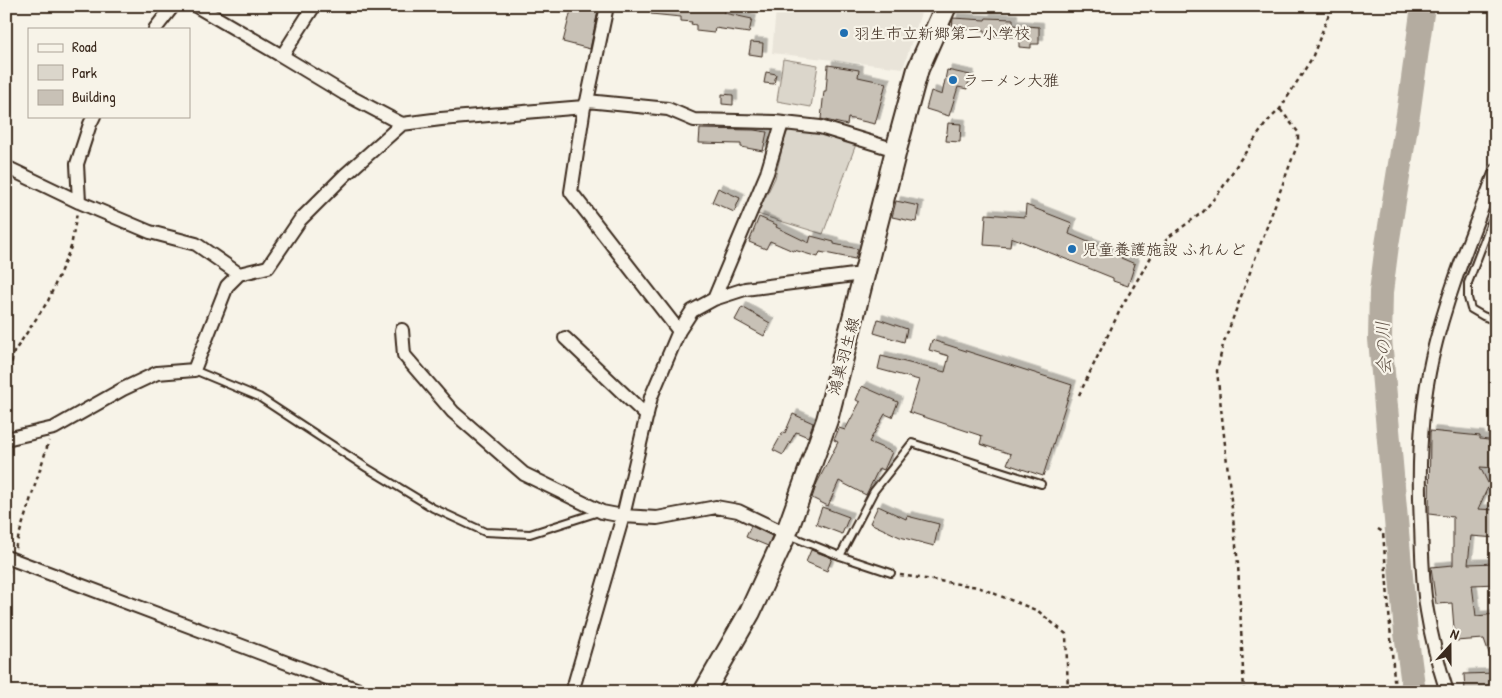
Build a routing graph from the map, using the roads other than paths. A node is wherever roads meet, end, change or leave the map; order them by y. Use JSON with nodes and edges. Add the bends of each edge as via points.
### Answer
{"nodes":[{"id":1,"x":173,"y":6,"type":"edge"},
{"id":2,"x":196,"y":6,"type":"edge"},
{"id":3,"x":314,"y":6,"type":"edge"},
{"id":4,"x":607,"y":6,"type":"edge"},
{"id":5,"x":946,"y":6,"type":"edge"},
{"id":6,"x":156,"y":28,"type":"edge"},
{"id":7,"x":282,"y":56,"type":"junction"},
{"id":8,"x":586,"y":104,"type":"junction"},
{"id":9,"x":93,"y":118,"type":"edge"},
{"id":10,"x":782,"y":123,"type":"junction"},
{"id":11,"x":402,"y":124,"type":"junction"},
{"id":12,"x":896,"y":150,"type":"junction"},
{"id":13,"x":6,"y":167,"type":"edge"},
{"id":14,"x":1496,"y":171,"type":"edge"},
{"id":15,"x":79,"y":202,"type":"junction"},
{"id":16,"x":1496,"y":210,"type":"edge"},
{"id":17,"x":240,"y":274,"type":"junction"},
{"id":18,"x":864,"y":276,"type":"junction"},
{"id":19,"x":714,"y":299,"type":"junction"},
{"id":20,"x":1496,"y":321,"type":"edge"},
{"id":21,"x":402,"y":330,"type":"dead end"},
{"id":22,"x":679,"y":331,"type":"junction"},
{"id":23,"x":565,"y":338,"type":"dead end"},
{"id":24,"x":194,"y":370,"type":"junction"},
{"id":25,"x":647,"y":416,"type":"junction"},
{"id":26,"x":6,"y":439,"type":"edge"},
{"id":27,"x":1041,"y":484,"type":"dead end"},
{"id":28,"x":602,"y":512,"type":"junction"},
{"id":29,"x":623,"y":516,"type":"junction"},
{"id":30,"x":786,"y":534,"type":"junction"},
{"id":31,"x":840,"y":556,"type":"junction"},
{"id":32,"x":9,"y":558,"type":"edge"},
{"id":33,"x":891,"y":573,"type":"road end"},
{"id":34,"x":364,"y":692,"type":"edge"},
{"id":35,"x":572,"y":692,"type":"edge"},
{"id":36,"x":704,"y":692,"type":"edge"},
{"id":37,"x":1447,"y":692,"type":"edge"}],
"edges":[{"from":1,"to":6,"type":"street"},
{"from":2,"to":7,"type":"street"},
{"from":3,"to":7,"type":"street"},
{"from":4,"to":8,"type":"street"},
{"from":5,"to":12,"type":"main road","name":"鴻巣羽生線","via":[[918,69]]},
{"from":7,"to":11,"type":"street"},
{"from":8,"to":10,"type":"street","via":[[668,109],[694,120]]},
{"from":8,"to":11,"type":"street"},
{"from":8,"to":22,"type":"street","via":[[571,192]]},
{"from":9,"to":15,"type":"street","via":[[77,164]]},
{"from":10,"to":12,"type":"street","via":[[820,127]]},
{"from":10,"to":19,"type":"street","via":[[767,173]]},
{"from":11,"to":17,"type":"street","via":[[300,220],[268,267]]},
{"from":12,"to":18,"type":"main road","name":"鴻巣羽生線"},
{"from":13,"to":15,"type":"street"},
{"from":14,"to":37,"type":"street","via":[[1452,288],[1433,355],[1420,440],[1424,584],[1427,611]]},
{"from":15,"to":17,"type":"street","via":[[150,232],[196,244]]},
{"from":16,"to":20,"type":"lane","via":[[1468,283],[1468,298],[1471,309]]},
{"from":17,"to":24,"type":"street","via":[[227,286]]},
{"from":18,"to":19,"type":"street","via":[[745,289]]},
{"from":18,"to":30,"type":"main road","name":"鴻巣羽生線","via":[[827,420]]},
{"from":19,"to":22,"type":"street","via":[[692,311]]},
{"from":21,"to":28,"type":"street","via":[[404,355],[453,412],[524,474]]},
{"from":22,"to":25,"type":"street","via":[[651,397]]},
{"from":23,"to":25,"type":"street"},
{"from":24,"to":26,"type":"street","via":[[157,372],[54,428]]},
{"from":24,"to":28,"type":"lane","via":[[259,397],[425,503],[485,532],[530,534]]},
{"from":25,"to":29,"type":"street"},
{"from":27,"to":31,"type":"lane","via":[[912,443],[874,491]]},
{"from":28,"to":29,"type":"street"},
{"from":29,"to":30,"type":"street","via":[[657,518],[716,507],[738,511]]},
{"from":29,"to":35,"type":"street"},
{"from":30,"to":31,"type":"lane"},
{"from":30,"to":36,"type":"main road","name":"鴻巣羽生線","via":[[750,612]]},
{"from":31,"to":33,"type":"lane"},
{"from":32,"to":34,"type":"street"}]}
